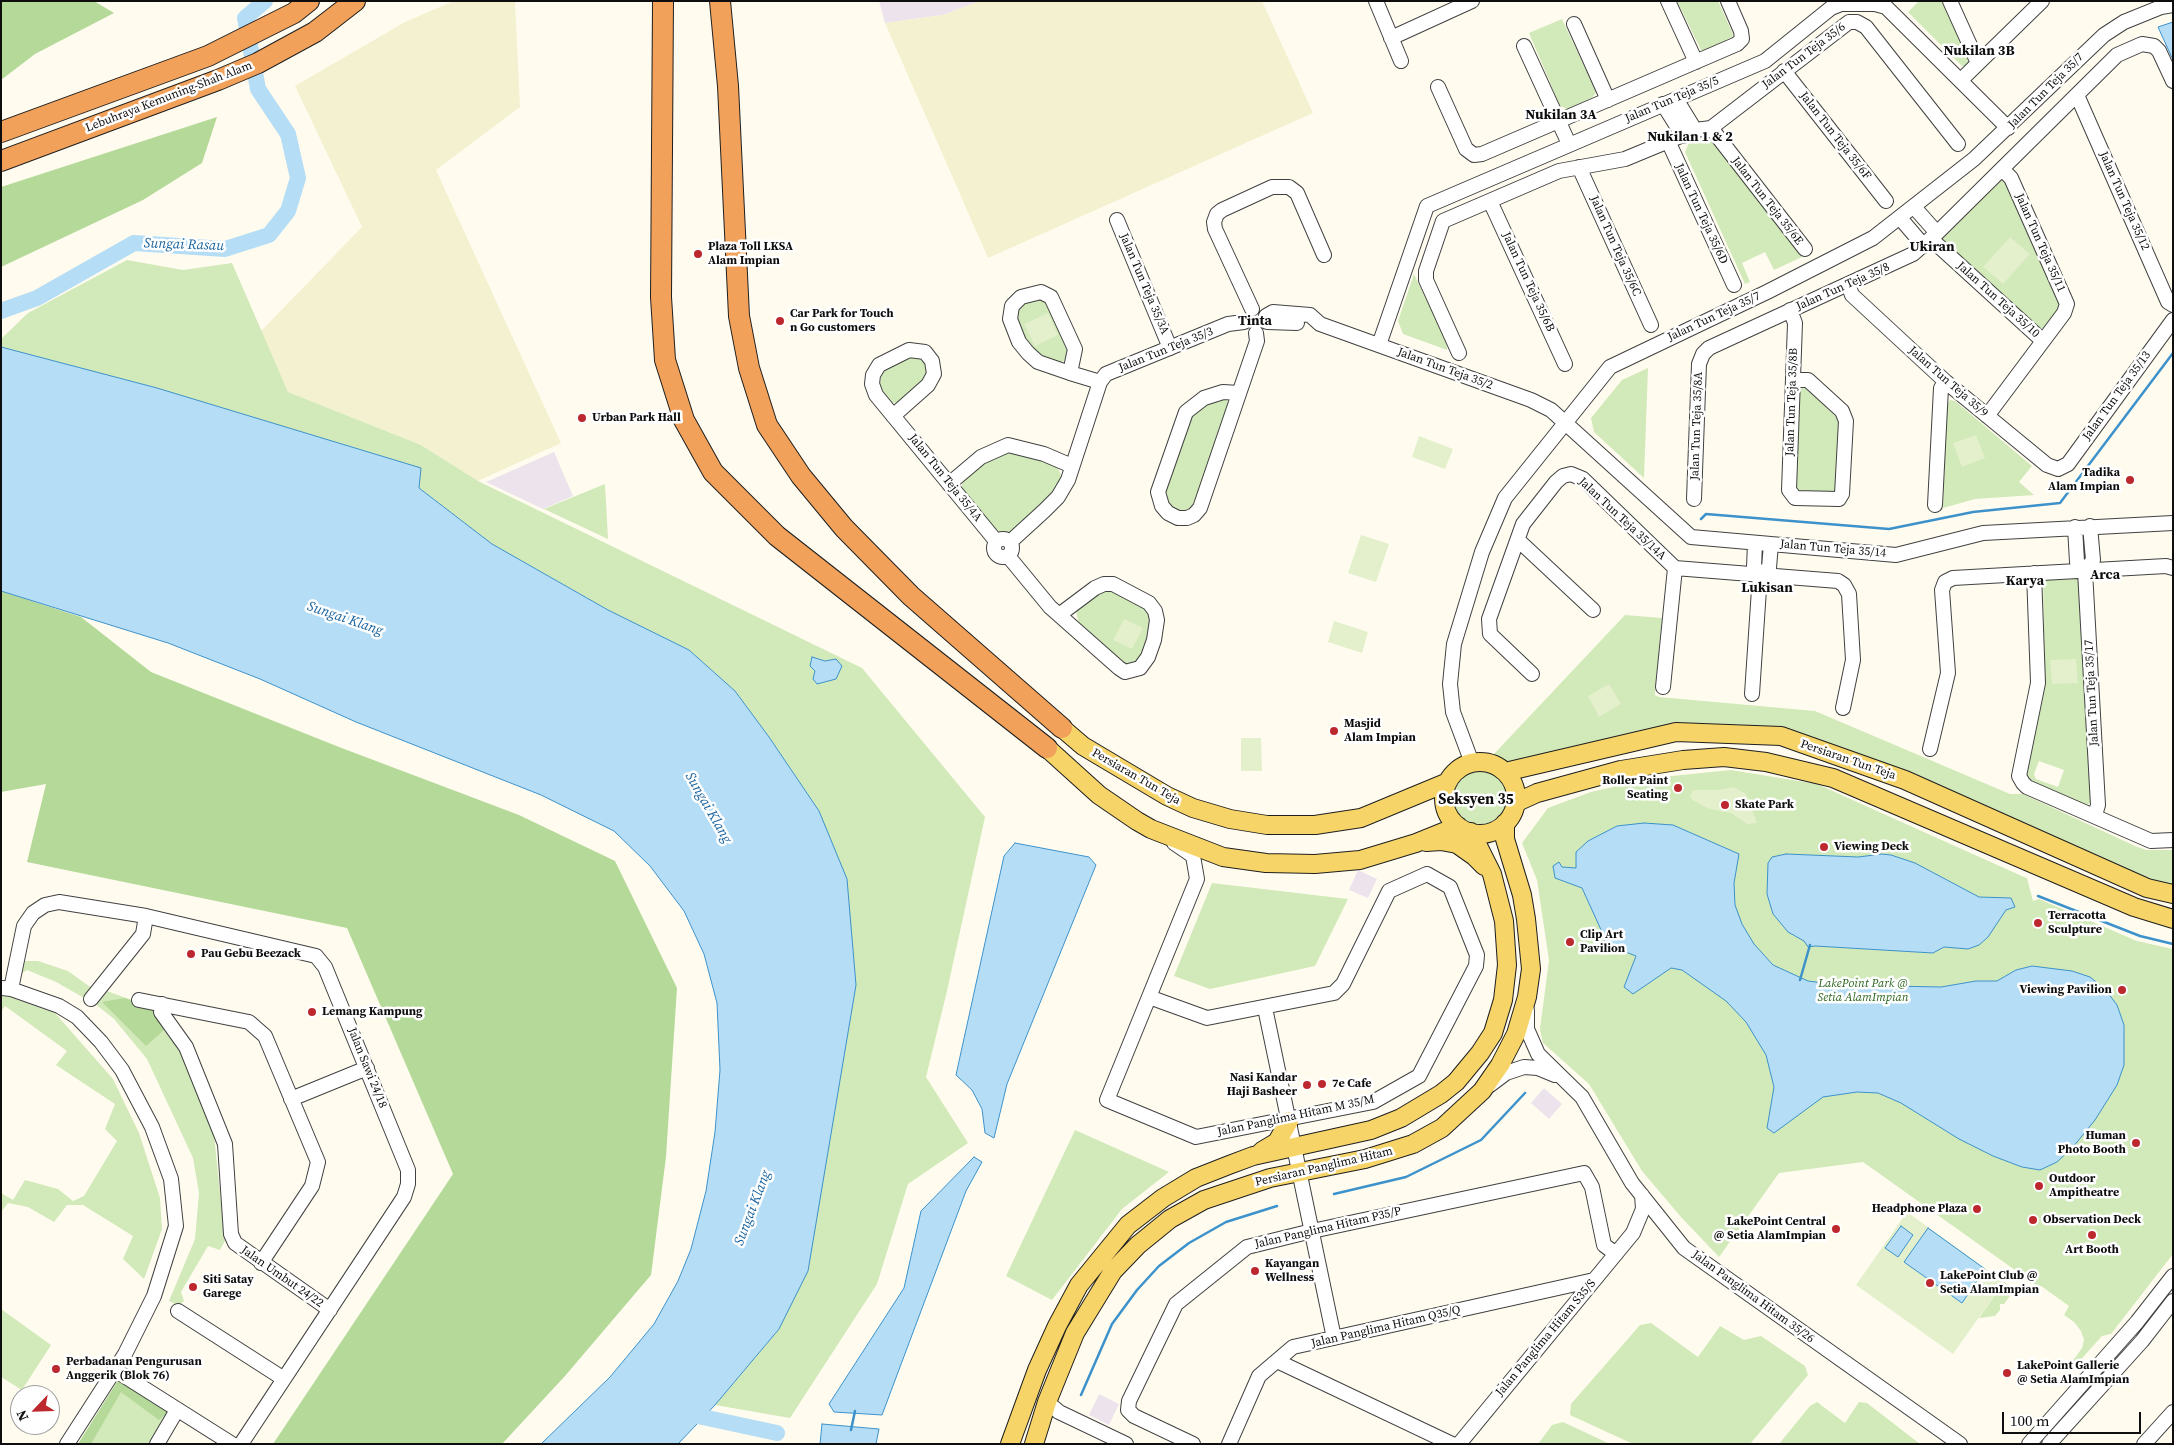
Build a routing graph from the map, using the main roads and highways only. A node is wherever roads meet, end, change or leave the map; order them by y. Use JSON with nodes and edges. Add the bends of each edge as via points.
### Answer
{"nodes":[{"id":1,"x":309,"y":1,"type":"edge"},
{"id":2,"x":355,"y":1,"type":"edge"},
{"id":3,"x":663,"y":1,"type":"edge"},
{"id":4,"x":720,"y":1,"type":"edge"},
{"id":5,"x":1,"y":132,"type":"edge"},
{"id":6,"x":1,"y":161,"type":"edge"},
{"id":7,"x":1062,"y":728,"type":"joint"},
{"id":8,"x":1047,"y":748,"type":"joint"},
{"id":9,"x":1504,"y":772,"type":"junction"},
{"id":10,"x":1448,"y":782,"type":"junction"},
{"id":11,"x":1515,"y":803,"type":"junction"},
{"id":12,"x":1505,"y":823,"type":"junction"},
{"id":13,"x":1465,"y":829,"type":"junction"},
{"id":14,"x":1416,"y":843,"type":"junction"},
{"id":15,"x":1492,"y":874,"type":"junction"},
{"id":16,"x":2173,"y":894,"type":"edge"},
{"id":17,"x":2173,"y":919,"type":"edge"},
{"id":18,"x":1325,"y":1141,"type":"junction"},
{"id":19,"x":1253,"y":1156,"type":"junction"},
{"id":20,"x":1010,"y":1444,"type":"edge"},
{"id":21,"x":1034,"y":1444,"type":"edge"}],
"edges":[{"from":1,"to":5,"type":"highway","name":"Lebuhraya Kemuning-Shah Alam","via":[[294,13],[208,56]]},
{"from":2,"to":6,"type":"highway","name":"Lebuhraya Kemuning-Shah Alam","via":[[315,32],[258,63]]},
{"from":3,"to":8,"type":"highway","via":[[661,297],[665,360],[684,420],[713,472],[777,536]]},
{"from":4,"to":7,"type":"highway","via":[[728,86],[739,316],[767,425],[800,476],[844,528],[911,596]]},
{"from":7,"to":10,"type":"main road","name":"Persiaran Tun Teja","via":[[1099,756],[1167,796],[1230,820],[1315,825],[1361,818]]},
{"from":8,"to":14,"type":"main road","via":[[1099,795],[1151,828],[1223,857],[1266,863],[1315,864],[1360,860]]},
{"from":9,"to":10,"type":"main road","via":[[1490,763],[1472,762],[1457,770]]},
{"from":9,"to":11,"type":"main road","via":[[1515,792]]},
{"from":9,"to":16,"type":"main road","name":"Persiaran Tun Teja","via":[[1676,732],[1781,736],[1905,780],[2147,888]]},
{"from":10,"to":13,"type":"main road","via":[[1445,805],[1449,815]]},
{"from":11,"to":12,"type":"main road"},
{"from":11,"to":17,"type":"main road","name":"Persiaran Tun Teja","via":[[1537,793],[1622,770],[1683,760],[1724,756],[1766,762],[1833,778],[2134,906]]},
{"from":12,"to":13,"type":"main road","via":[[1486,833]]},
{"from":12,"to":21,"type":"main road","name":"Persiaran Panglima Hitam","via":[[1505,839],[1522,895],[1531,969],[1516,1034],[1482,1091],[1442,1128],[1412,1144],[1365,1159],[1270,1178],[1204,1200],[1170,1220],[1138,1245],[1113,1271],[1075,1333]]},
{"from":13,"to":14,"type":"main road"},
{"from":13,"to":15,"type":"main road","name":"Persiaran Panglima Hitam"},
{"from":14,"to":15,"type":"main road","via":[[1441,841],[1457,844]]},
{"from":15,"to":18,"type":"main road","name":"Persiaran Panglima Hitam","via":[[1504,922],[1507,966],[1503,1000],[1493,1033],[1456,1082],[1423,1106],[1371,1130]]},
{"from":18,"to":19,"type":"main road","name":"Persiaran Panglima Hitam"},
{"from":18,"to":19,"type":"main road","via":[[1297,1132],[1289,1120],[1277,1142]]},
{"from":19,"to":20,"type":"main road","name":"Persiaran Panglima Hitam","via":[[1196,1178],[1163,1198],[1128,1225],[1100,1257],[1079,1285],[1057,1326]]}]}
